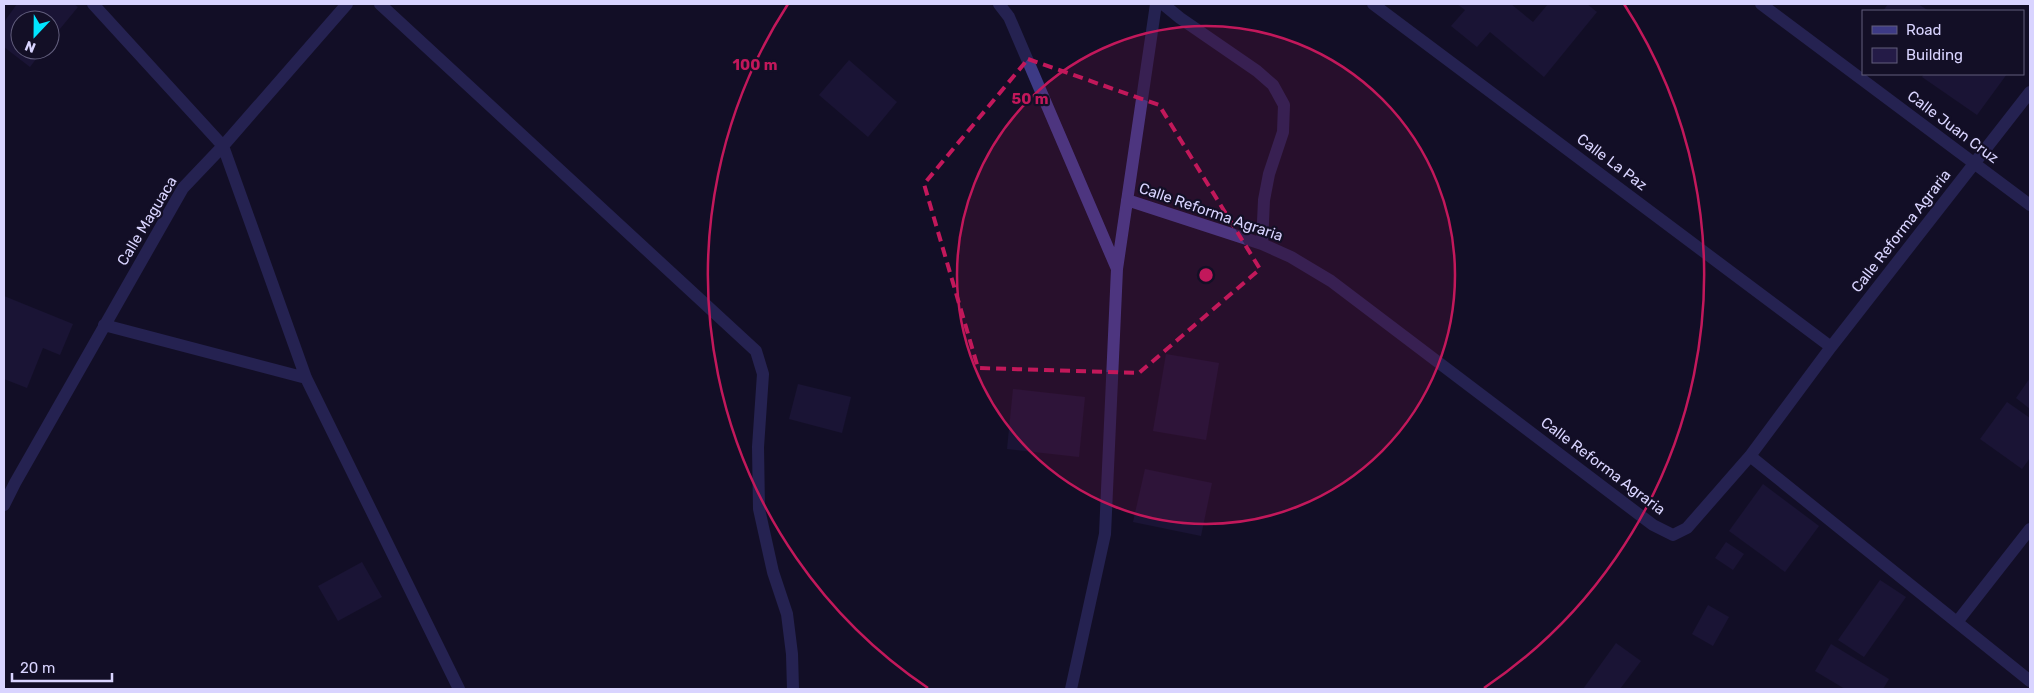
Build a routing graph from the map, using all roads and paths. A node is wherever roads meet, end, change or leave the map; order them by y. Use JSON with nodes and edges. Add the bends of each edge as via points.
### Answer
{"nodes":[{"id":1,"x":93,"y":4,"type":"edge"},
{"id":2,"x":347,"y":4,"type":"edge"},
{"id":3,"x":380,"y":4,"type":"edge"},
{"id":4,"x":999,"y":4,"type":"edge"},
{"id":5,"x":1156,"y":4,"type":"edge"},
{"id":6,"x":1163,"y":4,"type":"edge"},
{"id":7,"x":1373,"y":4,"type":"edge"},
{"id":8,"x":1761,"y":4,"type":"edge"},
{"id":9,"x":2030,"y":92,"type":"edge"},
{"id":10,"x":223,"y":146,"type":"junction"},
{"id":11,"x":1975,"y":163,"type":"junction"},
{"id":12,"x":1127,"y":200,"type":"junction"},
{"id":13,"x":2030,"y":204,"type":"edge"},
{"id":14,"x":1262,"y":244,"type":"junction"},
{"id":15,"x":1117,"y":269,"type":"junction"},
{"id":16,"x":104,"y":326,"type":"junction"},
{"id":17,"x":1831,"y":347,"type":"junction"},
{"id":18,"x":306,"y":378,"type":"junction"},
{"id":19,"x":1750,"y":456,"type":"junction"},
{"id":20,"x":4,"y":506,"type":"edge"},
{"id":21,"x":2030,"y":529,"type":"edge"},
{"id":22,"x":1957,"y":622,"type":"junction"},
{"id":23,"x":2030,"y":681,"type":"edge"},
{"id":24,"x":459,"y":689,"type":"edge"},
{"id":25,"x":793,"y":689,"type":"edge"},
{"id":26,"x":1071,"y":689,"type":"edge"}],
"edges":[{"from":1,"to":10,"type":"street"},
{"from":2,"to":10,"type":"street","name":"Calle Maguaca"},
{"from":3,"to":25,"type":"street","via":[[756,351],[763,374],[758,510],[787,614]]},
{"from":4,"to":15,"type":"street","via":[[1009,17]]},
{"from":5,"to":12,"type":"street"},
{"from":6,"to":14,"type":"street","via":[[1273,85],[1284,105],[1283,132],[1264,200]]},
{"from":7,"to":17,"type":"street","name":"Calle La Paz"},
{"from":8,"to":11,"type":"street","name":"Calle Juan Cruz"},
{"from":9,"to":11,"type":"street","name":"Calle Reforma Agraria"},
{"from":10,"to":16,"type":"street","name":"Calle Maguaca","via":[[182,188]]},
{"from":10,"to":18,"type":"street"},
{"from":11,"to":13,"type":"street","name":"Calle Juan Cruz"},
{"from":11,"to":17,"type":"street","name":"Calle Reforma Agraria"},
{"from":12,"to":14,"type":"street","name":"Calle Reforma Agraria"},
{"from":12,"to":15,"type":"street"},
{"from":14,"to":19,"type":"street","name":"Calle Reforma Agraria","via":[[1332,281],[1653,525],[1673,535],[1687,528]]},
{"from":15,"to":26,"type":"street","via":[[1105,534]]},
{"from":16,"to":18,"type":"street"},
{"from":16,"to":20,"type":"street","name":"Calle Maguaca"},
{"from":17,"to":19,"type":"street","name":"Calle Reforma Agraria"},
{"from":18,"to":24,"type":"street"},
{"from":19,"to":22,"type":"street"},
{"from":21,"to":22,"type":"street"},
{"from":22,"to":23,"type":"street"}]}
